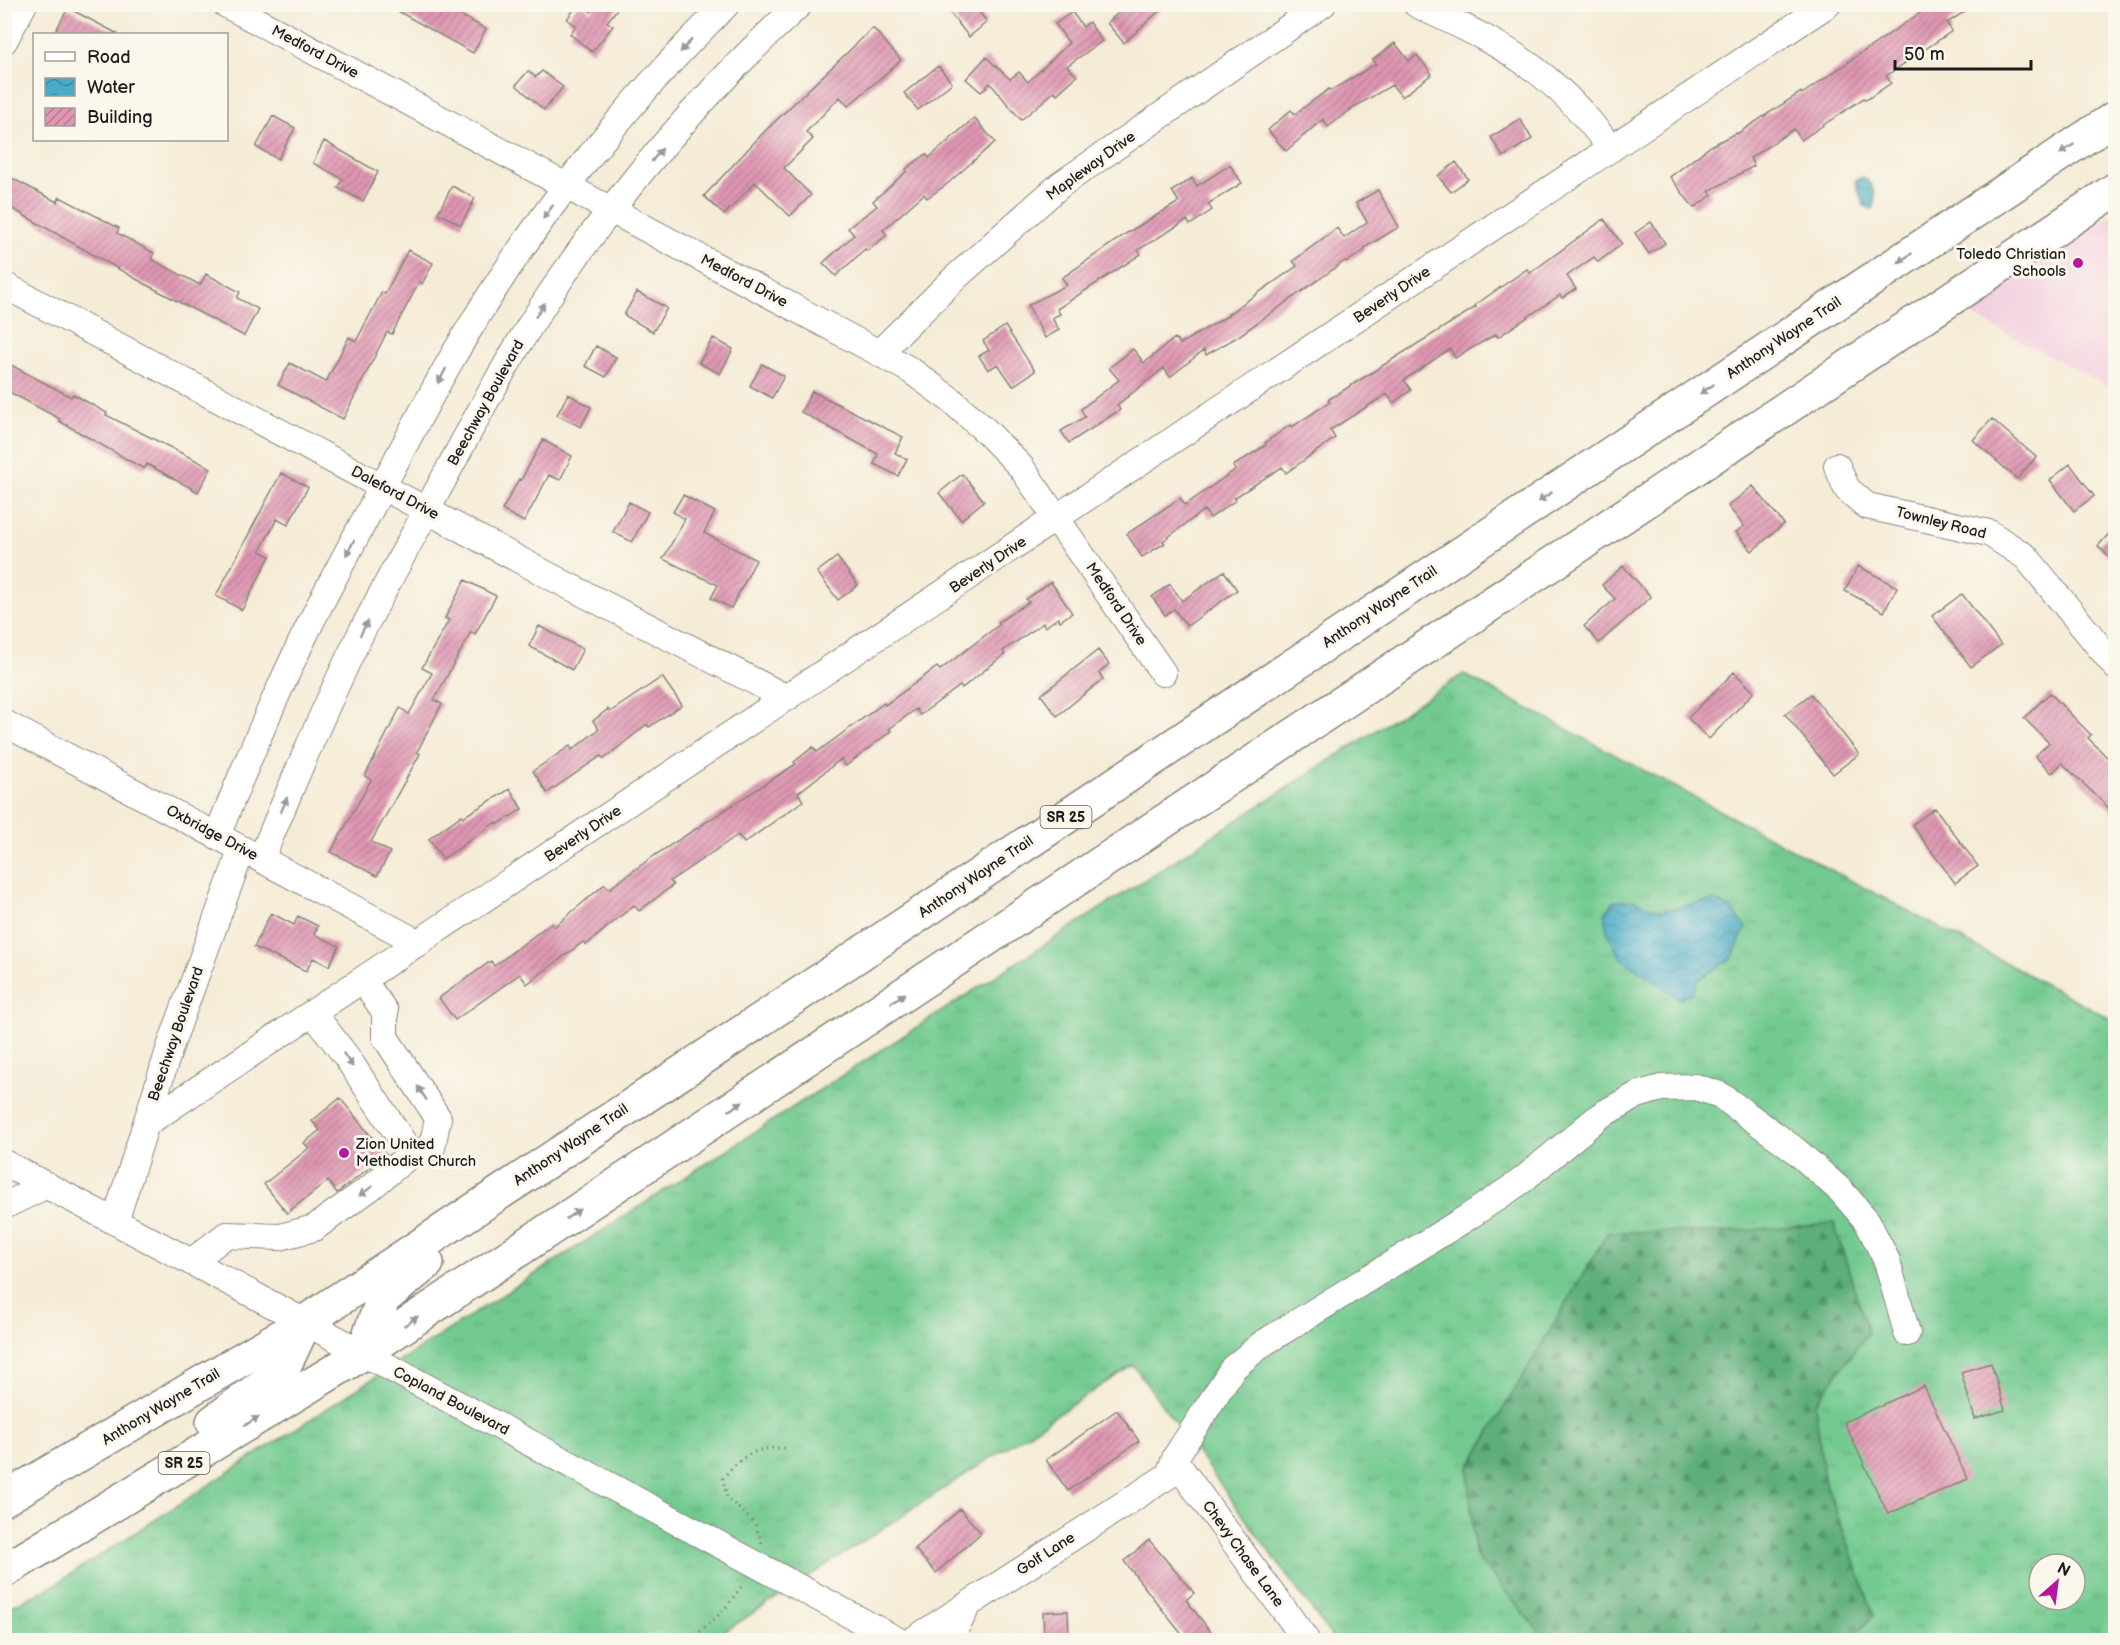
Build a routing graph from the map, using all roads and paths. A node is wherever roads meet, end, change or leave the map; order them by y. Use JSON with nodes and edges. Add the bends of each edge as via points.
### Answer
{"nodes":[{"id":1,"x":24,"y":4,"type":"edge"},
{"id":2,"x":225,"y":4,"type":"edge"},
{"id":3,"x":727,"y":4,"type":"edge"},
{"id":4,"x":800,"y":4,"type":"edge"},
{"id":5,"x":1323,"y":4,"type":"edge"},
{"id":6,"x":1416,"y":4,"type":"edge"},
{"id":7,"x":1828,"y":4,"type":"edge"},
{"id":8,"x":4,"y":42,"type":"edge"},
{"id":9,"x":2115,"y":117,"type":"edge"},
{"id":10,"x":1611,"y":149,"type":"junction"},
{"id":11,"x":567,"y":186,"type":"junction"},
{"id":12,"x":2115,"y":189,"type":"edge"},
{"id":13,"x":611,"y":210,"type":"junction"},
{"id":14,"x":4,"y":285,"type":"edge"},
{"id":15,"x":879,"y":353,"type":"junction"},
{"id":16,"x":1837,"y":466,"type":"dead end"},
{"id":17,"x":383,"y":486,"type":"junction"},
{"id":18,"x":427,"y":510,"type":"junction"},
{"id":19,"x":1058,"y":518,"type":"junction"},
{"id":20,"x":2115,"y":667,"type":"edge"},
{"id":21,"x":1163,"y":673,"type":"dead end"},
{"id":22,"x":787,"y":698,"type":"junction"},
{"id":23,"x":4,"y":723,"type":"edge"},
{"id":24,"x":217,"y":836,"type":"junction"},
{"id":25,"x":251,"y":854,"type":"junction"},
{"id":26,"x":419,"y":943,"type":"junction"},
{"id":27,"x":363,"y":980,"type":"junction"},
{"id":28,"x":313,"y":1013,"type":"junction"},
{"id":29,"x":147,"y":1123,"type":"junction"},
{"id":30,"x":560,"y":1152,"type":"junction"},
{"id":31,"x":411,"y":1154,"type":"junction"},
{"id":32,"x":4,"y":1163,"type":"edge"},
{"id":33,"x":47,"y":1185,"type":"junction"},
{"id":34,"x":4,"y":1206,"type":"edge"},
{"id":35,"x":115,"y":1222,"type":"junction"},
{"id":36,"x":191,"y":1262,"type":"junction"},
{"id":37,"x":304,"y":1322,"type":"junction"},
{"id":38,"x":1907,"y":1333,"type":"dead end"},
{"id":39,"x":362,"y":1354,"type":"junction"},
{"id":40,"x":1174,"y":1471,"type":"junction"},
{"id":41,"x":4,"y":1499,"type":"edge"},
{"id":42,"x":36,"y":1553,"type":"junction"},
{"id":43,"x":4,"y":1570,"type":"edge"},
{"id":44,"x":968,"y":1605,"type":"junction"},
{"id":45,"x":897,"y":1641,"type":"edge"},
{"id":46,"x":913,"y":1641,"type":"edge"},
{"id":47,"x":952,"y":1641,"type":"edge"},
{"id":48,"x":1306,"y":1641,"type":"edge"}],
"edges":[{"from":1,"to":8,"type":"street"},
{"from":2,"to":11,"type":"street","name":"Medford Drive"},
{"from":3,"to":11,"type":"street","one_way":true,"via":[[657,78]]},
{"from":13,"to":4,"type":"street","name":"Beechway Boulevard","one_way":true,"via":[[738,64]]},
{"from":5,"to":15,"type":"street","name":"Mapleway Drive","via":[[1060,185],[955,278]]},
{"from":6,"to":10,"type":"street","via":[[1524,62],[1570,101]]},
{"from":7,"to":10,"type":"street","name":"Beverly Drive"},
{"from":9,"to":30,"type":"highway","name":"Anthony Wayne Trail","number":"SR 25","one_way":true},
{"from":10,"to":19,"type":"street","name":"Beverly Drive"},
{"from":11,"to":13,"type":"street","name":"Medford Drive"},
{"from":11,"to":17,"type":"street","one_way":true,"via":[[481,310]]},
{"from":39,"to":12,"type":"highway","number":"SR 25","one_way":true},
{"from":13,"to":15,"type":"street","name":"Medford Drive"},
{"from":18,"to":13,"type":"street","name":"Beechway Boulevard","one_way":true,"via":[[495,382],[548,297]]},
{"from":14,"to":17,"type":"street","name":"Daleford Drive"},
{"from":15,"to":19,"type":"street","name":"Medford Drive","via":[[951,399],[987,432],[1021,467]]},
{"from":16,"to":20,"type":"street","name":"Townley Road","via":[[1847,489],[1867,506],[1989,533],[2026,557]]},
{"from":17,"to":18,"type":"street","name":"Daleford Drive"},
{"from":17,"to":24,"type":"street","one_way":true,"via":[[297,651]]},
{"from":18,"to":22,"type":"street","name":"Daleford Drive"},
{"from":25,"to":18,"type":"street","name":"Beechway Boulevard","one_way":true},
{"from":19,"to":21,"type":"street","name":"Medford Drive"},
{"from":19,"to":22,"type":"street","name":"Beverly Drive"},
{"from":22,"to":26,"type":"street","name":"Beverly Drive"},
{"from":23,"to":24,"type":"street","name":"Oxbridge Drive"},
{"from":24,"to":25,"type":"street","name":"Oxbridge Drive"},
{"from":25,"to":26,"type":"street","name":"Oxbridge Drive"},
{"from":25,"to":29,"type":"street","name":"Beechway Boulevard","via":[[171,1044]]},
{"from":26,"to":27,"type":"street","name":"Beverly Drive"},
{"from":27,"to":28,"type":"street","name":"Beverly Drive"},
{"from":31,"to":27,"type":"street","one_way":true,"via":[[432,1147],[438,1118],[386,1037],[385,1012]]},
{"from":28,"to":29,"type":"street","name":"Beverly Drive"},
{"from":28,"to":31,"type":"street","one_way":true},
{"from":29,"to":35,"type":"street","name":"Beechway Boulevard"},
{"from":30,"to":37,"type":"highway","name":"Anthony Wayne Trail","number":"SR 25"},
{"from":30,"to":39,"type":"highway","via":[[383,1299]]},
{"from":31,"to":36,"type":"street","one_way":true,"via":[[314,1228],[280,1237],[226,1235]]},
{"from":32,"to":33,"type":"street","name":"Copland Boulevard"},
{"from":33,"to":34,"type":"street"},
{"from":33,"to":35,"type":"street","name":"Copland Boulevard"},
{"from":35,"to":36,"type":"street","name":"Copland Boulevard"},
{"from":36,"to":37,"type":"street","name":"Copland Boulevard"},
{"from":37,"to":39,"type":"street","name":"Copland Boulevard"},
{"from":37,"to":41,"type":"highway","name":"Anthony Wayne Trail","number":"SR 25"},
{"from":37,"to":42,"type":"highway","via":[[282,1371]]},
{"from":38,"to":40,"type":"street","via":[[1887,1261],[1867,1221],[1841,1191],[1794,1149],[1720,1095],[1696,1087],[1661,1088],[1637,1095],[1601,1114],[1520,1182],[1262,1344],[1233,1368],[1176,1456]]},
{"from":42,"to":39,"type":"highway","number":"SR 25","one_way":true},
{"from":39,"to":45,"type":"street","name":"Copland Boulevard"},
{"from":40,"to":44,"type":"street","name":"Golf Lane"},
{"from":40,"to":48,"type":"street","name":"Chevy Chase Lane"},
{"from":42,"to":43,"type":"highway","number":"SR 25"},
{"from":44,"to":46,"type":"street","name":"Golf Lane"},
{"from":44,"to":47,"type":"street"}]}
